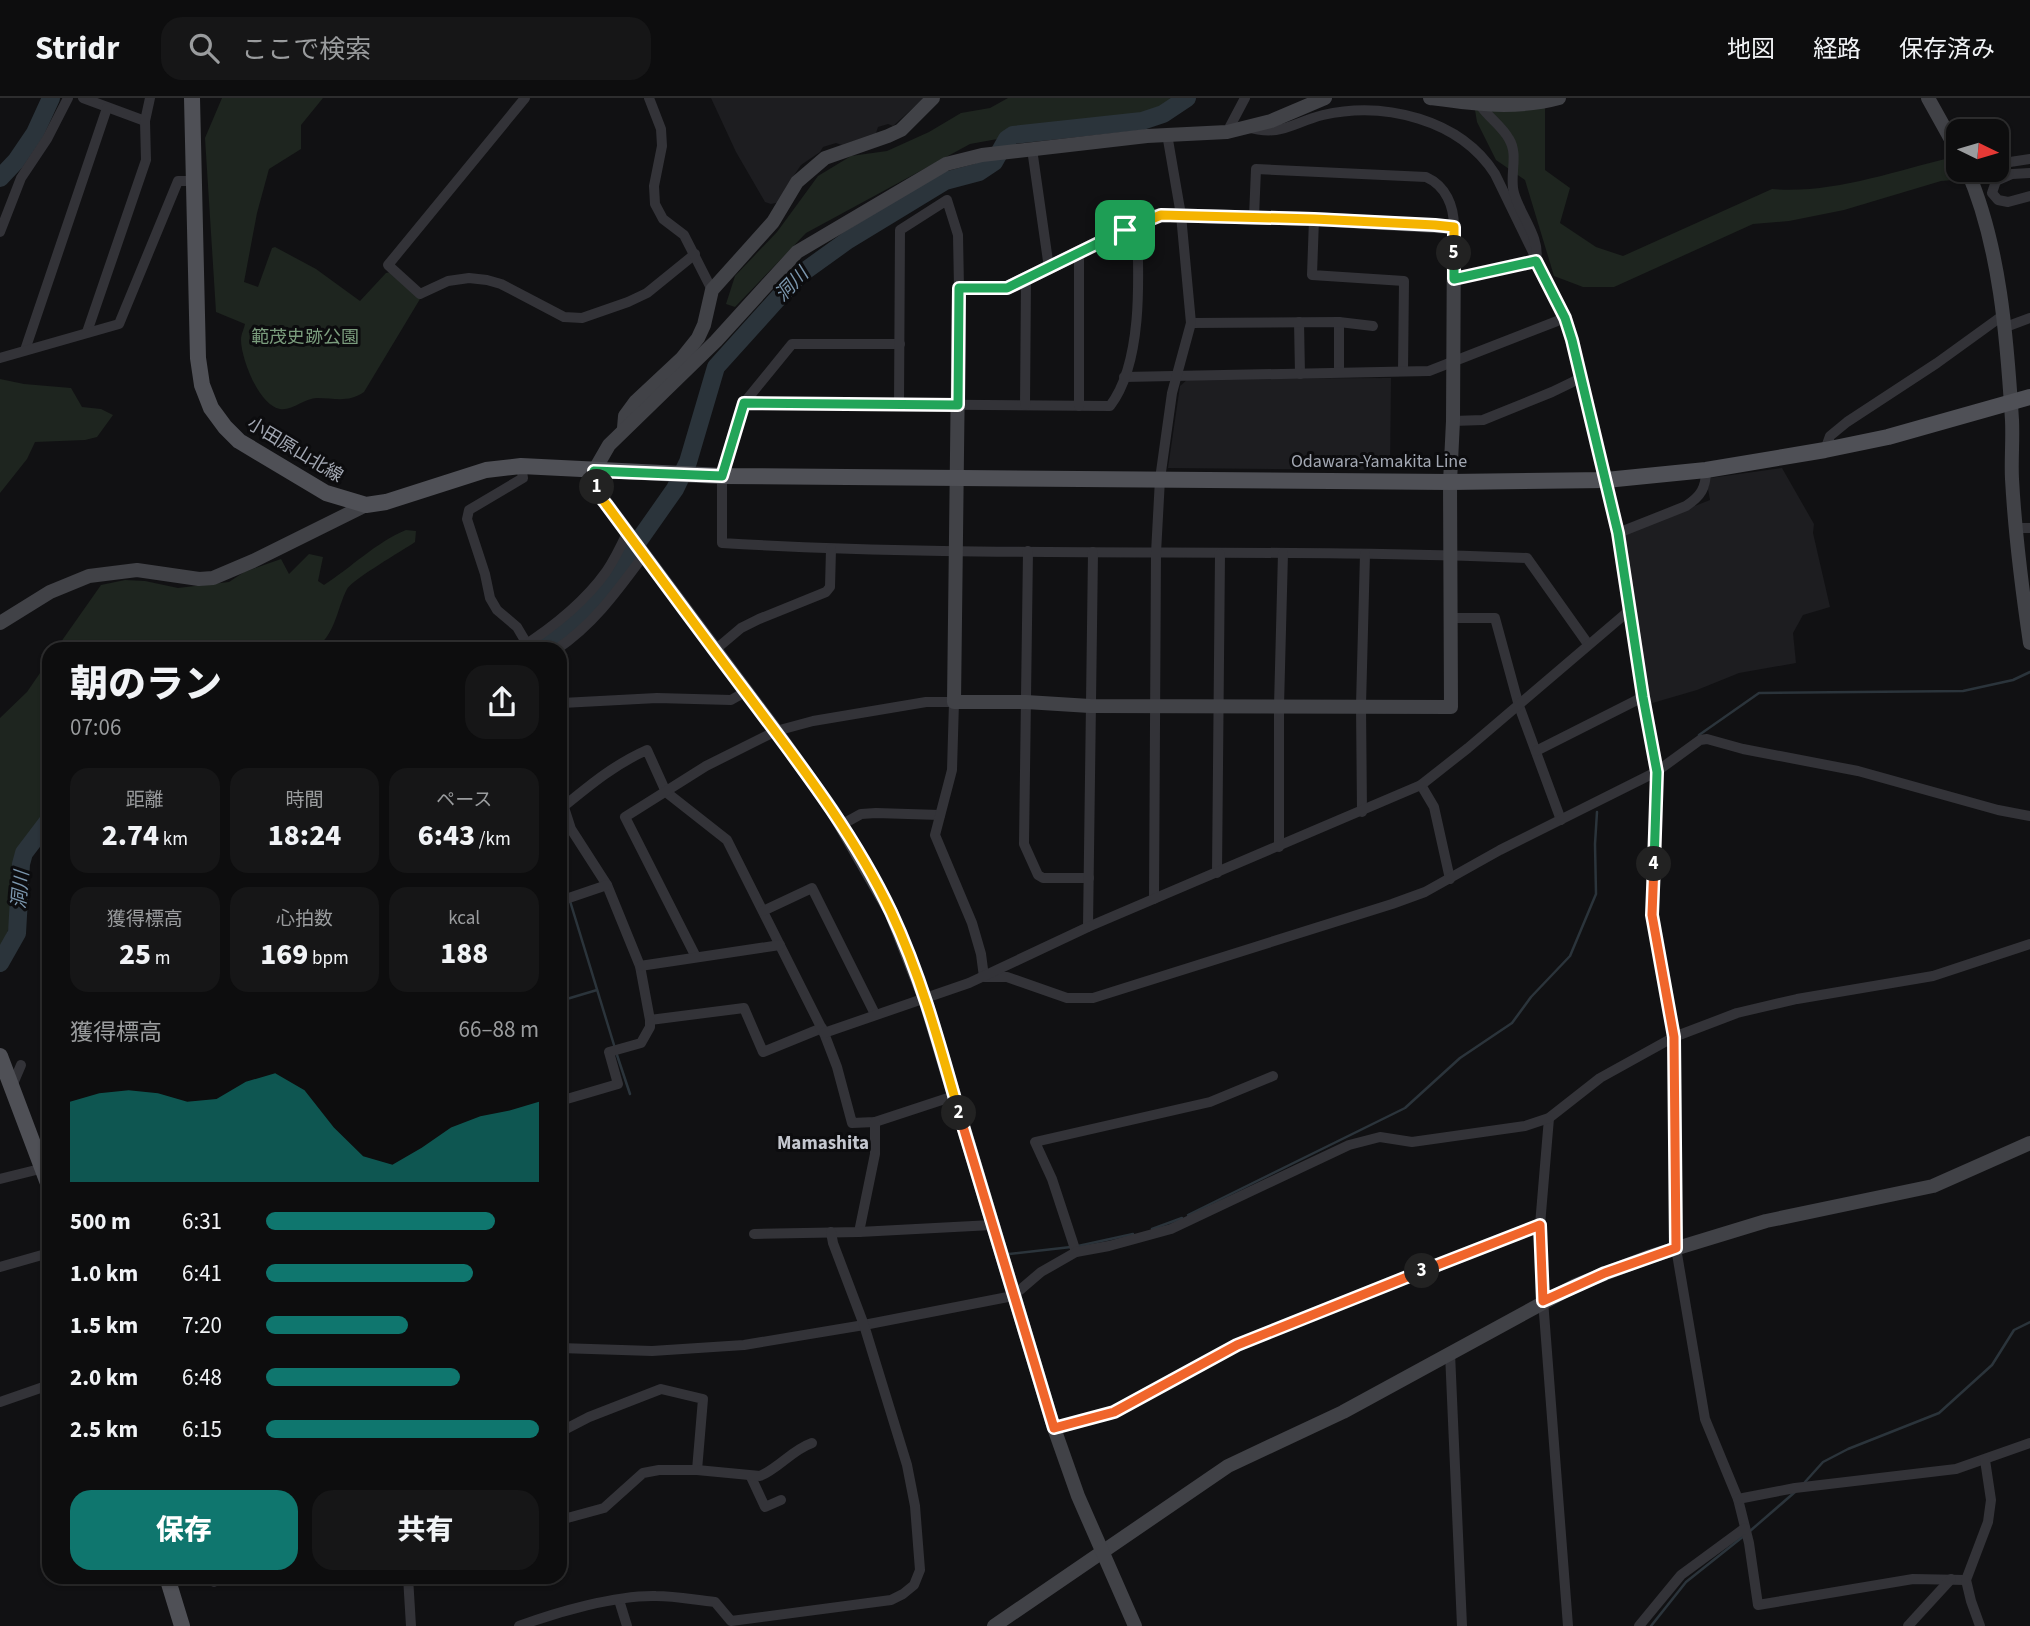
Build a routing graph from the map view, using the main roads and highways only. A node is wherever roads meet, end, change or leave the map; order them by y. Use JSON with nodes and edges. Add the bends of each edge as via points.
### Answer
{"nodes":[{"id":1,"x":192,"y":98,"type":"edge"},
{"id":2,"x":2030,"y":397,"type":"edge"},
{"id":3,"x":720,"y":476,"type":"joint"},
{"id":4,"x":0,"y":1056,"type":"edge"},
{"id":5,"x":42,"y":1163,"type":"edge"},
{"id":6,"x":169,"y":1584,"type":"edge"},
{"id":7,"x":182,"y":1626,"type":"edge"}],
"edges":[{"from":1,"to":3,"type":"main road","name":"小田原山北線","via":[[198,358],[211,408],[239,441],[326,494],[366,505],[486,470],[521,466]]},
{"from":2,"to":3,"type":"main road","name":"Odawara-Yamakita Line","via":[[1825,450],[1706,470],[1606,480]]},
{"from":4,"to":5,"type":"main road"},
{"from":6,"to":7,"type":"main road"}]}
